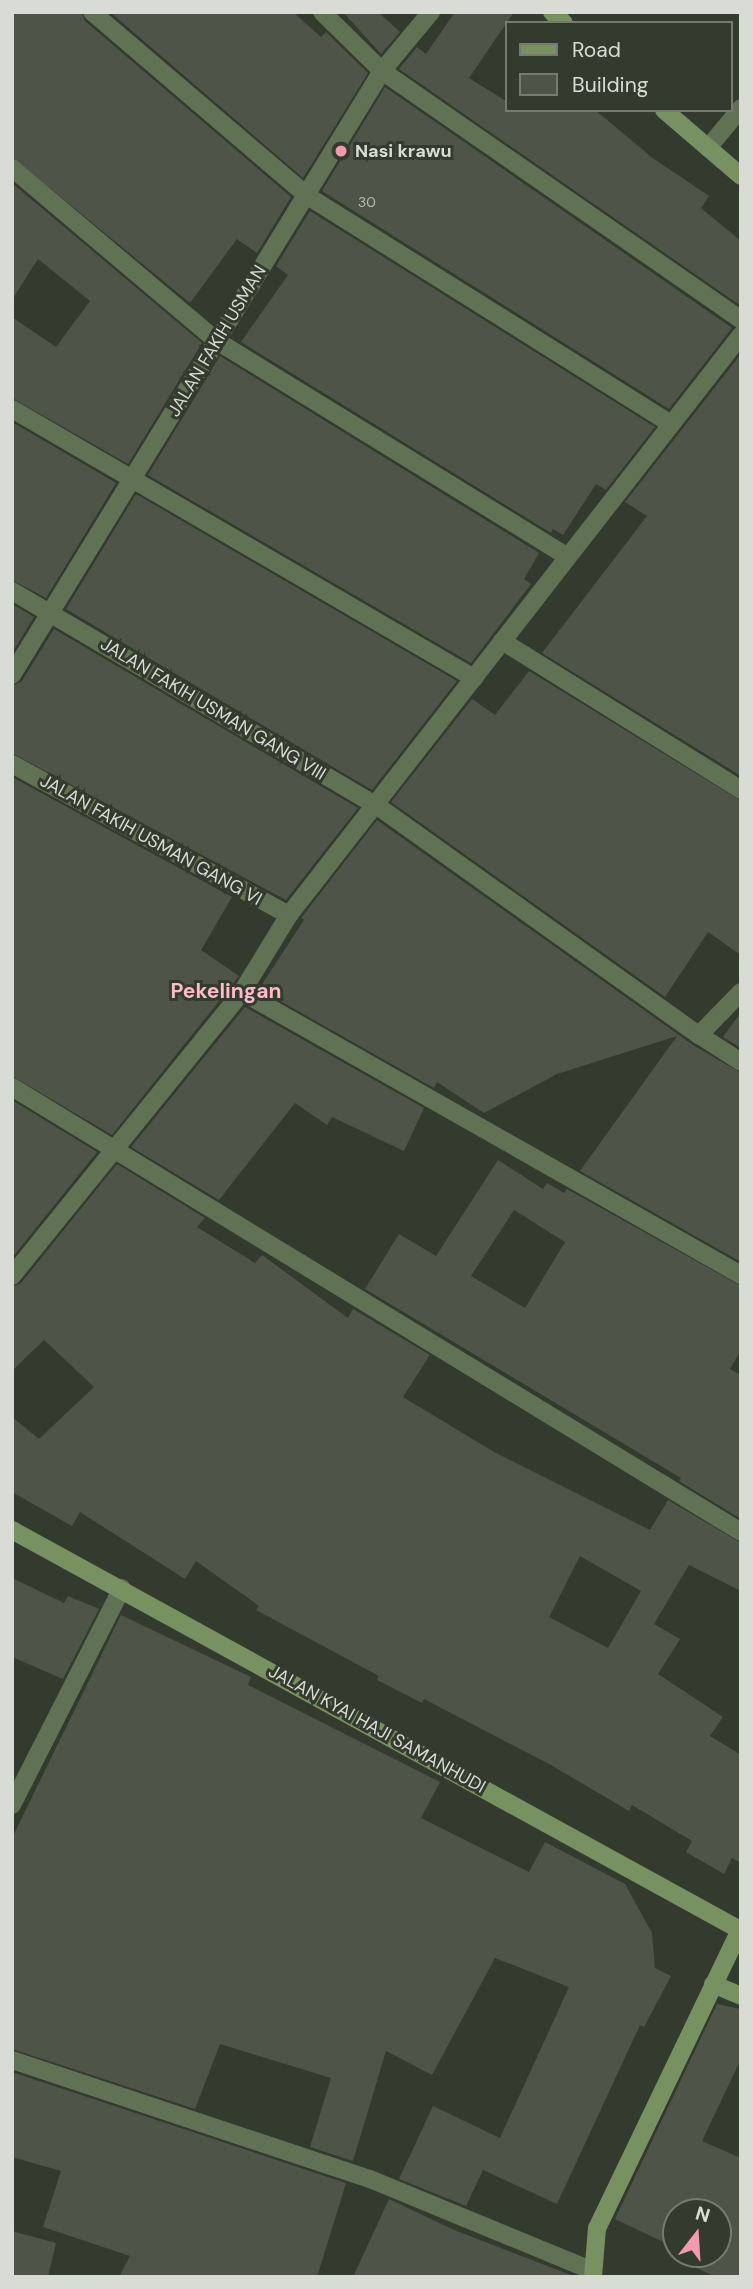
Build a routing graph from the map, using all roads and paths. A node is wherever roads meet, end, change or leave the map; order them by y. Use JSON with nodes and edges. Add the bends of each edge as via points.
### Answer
{"nodes":[{"id":1,"x":92,"y":12,"type":"edge"},
{"id":2,"x":322,"y":12,"type":"edge"},
{"id":3,"x":431,"y":12,"type":"edge"},
{"id":4,"x":382,"y":71,"type":"junction"},
{"id":5,"x":741,"y":108,"type":"edge"},
{"id":6,"x":666,"y":112,"type":"edge"},
{"id":7,"x":708,"y":148,"type":"junction"},
{"id":8,"x":12,"y":168,"type":"edge"},
{"id":9,"x":741,"y":176,"type":"edge"},
{"id":10,"x":306,"y":195,"type":"junction"},
{"id":11,"x":741,"y":320,"type":"edge"},
{"id":12,"x":741,"y":335,"type":"edge"},
{"id":13,"x":217,"y":341,"type":"junction"},
{"id":14,"x":12,"y":409,"type":"edge"},
{"id":15,"x":671,"y":424,"type":"junction"},
{"id":16,"x":131,"y":481,"type":"junction"},
{"id":17,"x":568,"y":557,"type":"junction"},
{"id":18,"x":12,"y":591,"type":"edge"},
{"id":19,"x":50,"y":613,"type":"junction"},
{"id":20,"x":502,"y":641,"type":"junction"},
{"id":21,"x":12,"y":675,"type":"edge"},
{"id":22,"x":474,"y":678,"type":"junction"},
{"id":23,"x":12,"y":765,"type":"edge"},
{"id":24,"x":741,"y":790,"type":"edge"},
{"id":25,"x":376,"y":805,"type":"junction"},
{"id":26,"x":289,"y":915,"type":"junction"},
{"id":27,"x":243,"y":992,"type":"junction"},
{"id":28,"x":741,"y":992,"type":"edge"},
{"id":29,"x":699,"y":1035,"type":"junction"},
{"id":30,"x":741,"y":1062,"type":"edge"},
{"id":31,"x":12,"y":1087,"type":"edge"},
{"id":32,"x":114,"y":1149,"type":"junction"},
{"id":33,"x":741,"y":1275,"type":"edge"},
{"id":34,"x":12,"y":1276,"type":"edge"},
{"id":35,"x":12,"y":1530,"type":"edge"},
{"id":36,"x":741,"y":1532,"type":"edge"},
{"id":37,"x":122,"y":1588,"type":"junction"},
{"id":38,"x":12,"y":1805,"type":"edge"},
{"id":39,"x":740,"y":1929,"type":"edge"},
{"id":40,"x":713,"y":1984,"type":"junction"},
{"id":41,"x":741,"y":1996,"type":"edge"},
{"id":42,"x":12,"y":2060,"type":"edge"},
{"id":43,"x":592,"y":2273,"type":"edge"}],
"edges":[{"from":1,"to":10,"type":"street"},
{"from":2,"to":4,"type":"street"},
{"from":3,"to":4,"type":"street","name":"JALAN FAKIH USMAN"},
{"from":4,"to":10,"type":"street","name":"JALAN FAKIH USMAN"},
{"from":4,"to":11,"type":"street"},
{"from":5,"to":7,"type":"street"},
{"from":6,"to":7,"type":"main road"},
{"from":7,"to":9,"type":"main road"},
{"from":8,"to":13,"type":"street"},
{"from":10,"to":13,"type":"street","name":"JALAN FAKIH USMAN"},
{"from":10,"to":15,"type":"street"},
{"from":12,"to":15,"type":"street"},
{"from":13,"to":16,"type":"street","name":"JALAN FAKIH USMAN"},
{"from":13,"to":17,"type":"street"},
{"from":14,"to":16,"type":"street"},
{"from":15,"to":17,"type":"street"},
{"from":16,"to":19,"type":"street","name":"JALAN FAKIH USMAN"},
{"from":16,"to":22,"type":"street"},
{"from":17,"to":20,"type":"street"},
{"from":18,"to":19,"type":"street","name":"JALAN FAKIH USMAN GANG VIII"},
{"from":19,"to":21,"type":"street","name":"JALAN FAKIH USMAN"},
{"from":19,"to":25,"type":"street","name":"JALAN FAKIH USMAN GANG VIII"},
{"from":20,"to":22,"type":"street"},
{"from":20,"to":24,"type":"street"},
{"from":22,"to":25,"type":"street"},
{"from":23,"to":26,"type":"street","name":"JALAN FAKIH USMAN GANG VI"},
{"from":25,"to":26,"type":"street"},
{"from":25,"to":29,"type":"street","name":"JALAN FAKIH USMAN GANG VIII"},
{"from":26,"to":27,"type":"street"},
{"from":27,"to":32,"type":"street"},
{"from":27,"to":33,"type":"street"},
{"from":28,"to":29,"type":"street"},
{"from":29,"to":30,"type":"street","name":"JALAN FAKIH USMAN GANG VIII"},
{"from":31,"to":32,"type":"street"},
{"from":32,"to":34,"type":"street"},
{"from":32,"to":36,"type":"street"},
{"from":35,"to":37,"type":"main road","name":"JALAN KYAI HAJI SAMANHUDI"},
{"from":37,"to":38,"type":"street"},
{"from":37,"to":39,"type":"main road","name":"JALAN KYAI HAJI SAMANHUDI"},
{"from":39,"to":40,"type":"main road"},
{"from":40,"to":41,"type":"main road"},
{"from":40,"to":43,"type":"main road","via":[[597,2228]]},
{"from":42,"to":43,"type":"street","via":[[370,2179]]}]}
